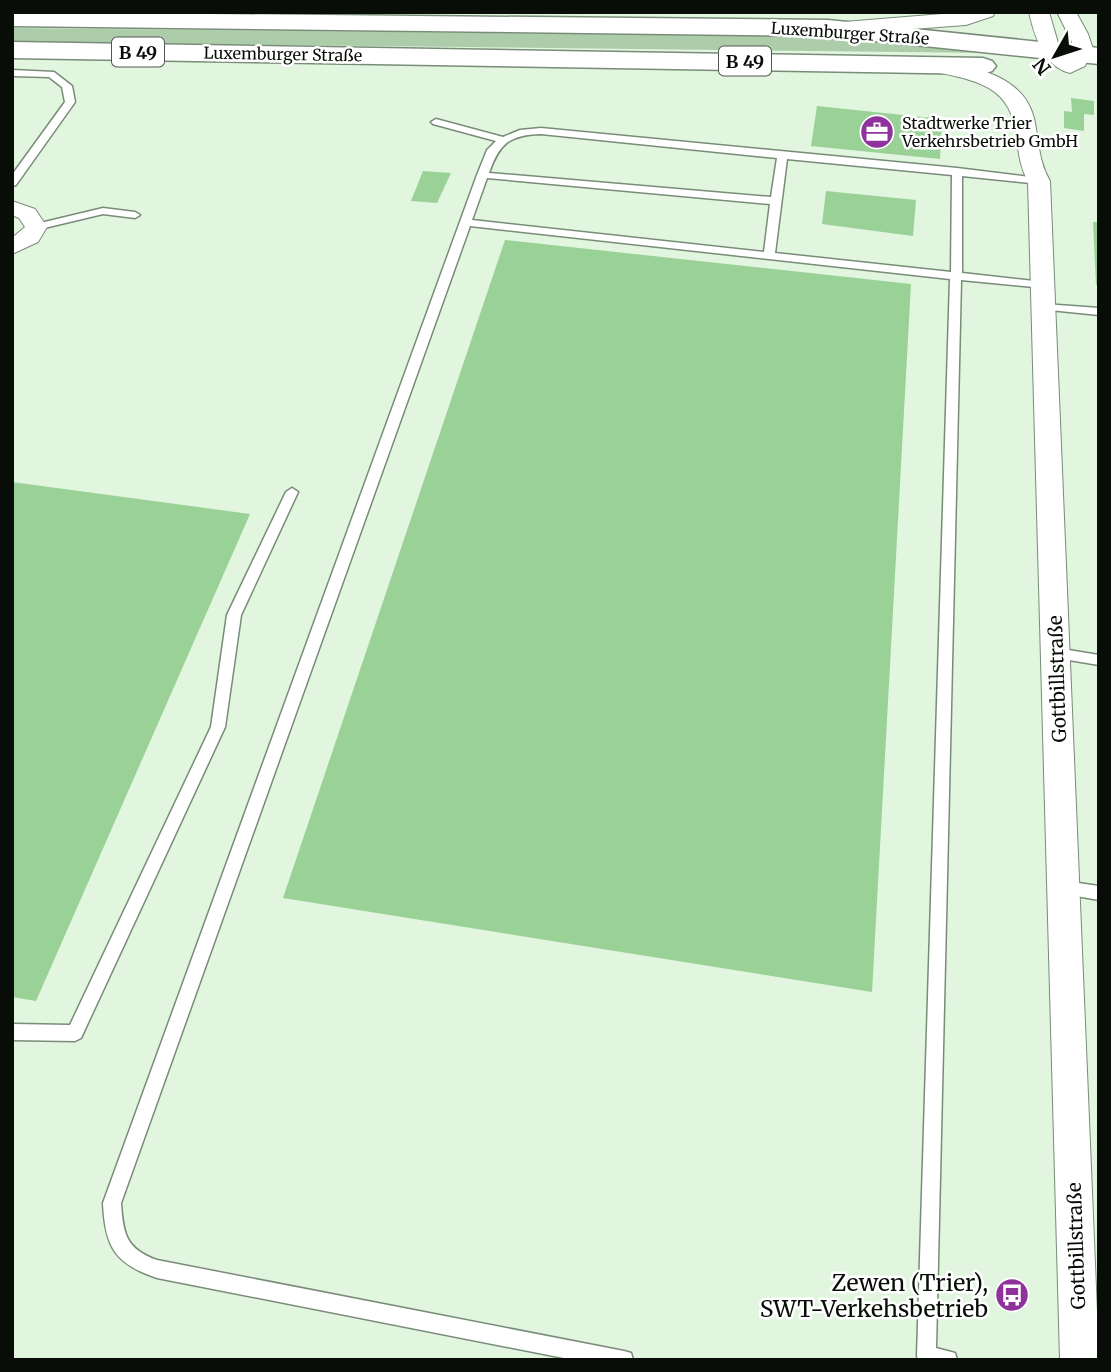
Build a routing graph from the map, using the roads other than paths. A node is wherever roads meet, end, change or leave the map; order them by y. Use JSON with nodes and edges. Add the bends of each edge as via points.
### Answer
{"nodes":[{"id":1,"x":986,"y":12,"type":"edge"},
{"id":2,"x":1039,"y":12,"type":"edge"},
{"id":3,"x":1067,"y":12,"type":"edge"},
{"id":4,"x":12,"y":19,"type":"edge"},
{"id":5,"x":1095,"y":27,"type":"dead end"},
{"id":6,"x":828,"y":28,"type":"junction"},
{"id":7,"x":12,"y":50,"type":"edge"},
{"id":8,"x":1081,"y":59,"type":"edge"},
{"id":9,"x":930,"y":65,"type":"junction"},
{"id":10,"x":12,"y":73,"type":"edge"},
{"id":11,"x":436,"y":122,"type":"dead end"},
{"id":12,"x":503,"y":140,"type":"junction"},
{"id":13,"x":783,"y":154,"type":"junction"},
{"id":14,"x":957,"y":172,"type":"junction"},
{"id":15,"x":482,"y":175,"type":"junction"},
{"id":16,"x":1038,"y":181,"type":"junction"},
{"id":17,"x":12,"y":183,"type":"edge"},
{"id":18,"x":776,"y":201,"type":"junction"},
{"id":19,"x":12,"y":208,"type":"edge"},
{"id":20,"x":135,"y":215,"type":"dead end"},
{"id":21,"x":465,"y":222,"type":"junction"},
{"id":22,"x":36,"y":227,"type":"junction"},
{"id":23,"x":12,"y":247,"type":"edge"},
{"id":24,"x":769,"y":255,"type":"junction"},
{"id":25,"x":956,"y":276,"type":"junction"},
{"id":26,"x":1044,"y":296,"type":"junction"},
{"id":27,"x":1099,"y":312,"type":"edge"},
{"id":28,"x":292,"y":492,"type":"dead end"},
{"id":29,"x":1056,"y":653,"type":"junction"},
{"id":30,"x":1099,"y":660,"type":"edge"},
{"id":31,"x":1064,"y":888,"type":"junction"},
{"id":32,"x":1099,"y":893,"type":"edge"},
{"id":33,"x":12,"y":1032,"type":"edge"},
{"id":34,"x":925,"y":1358,"type":"edge"},
{"id":35,"x":624,"y":1360,"type":"edge"},
{"id":36,"x":948,"y":1360,"type":"edge"},
{"id":37,"x":1080,"y":1360,"type":"edge"}],
"edges":[{"from":1,"to":6,"type":"street","via":[[955,21]]},
{"from":2,"to":8,"type":"street","via":[[1042,30]]},
{"from":3,"to":5,"type":"street"},
{"from":3,"to":8,"type":"street","via":[[1082,41]]},
{"from":4,"to":6,"type":"main road","name":"Luxemburger Straße","number":"B 49"},
{"from":6,"to":8,"type":"main road","name":"Luxemburger Straße","number":"B 49"},
{"from":7,"to":9,"type":"main road","name":"Luxemburger Straße","number":"B 49"},
{"from":8,"to":9,"type":"main road","name":"Luxemburger Straße","number":"B 49"},
{"from":9,"to":16,"type":"street","name":"Gottbillstraße","via":[[984,79],[1014,95],[1025,117],[1028,164]]},
{"from":10,"to":17,"type":"lane","via":[[51,74],[67,86],[70,103]]},
{"from":11,"to":12,"type":"lane"},
{"from":12,"to":13,"type":"lane","via":[[541,131]]},
{"from":12,"to":15,"type":"lane","via":[[492,150]]},
{"from":13,"to":14,"type":"lane"},
{"from":13,"to":18,"type":"lane"},
{"from":14,"to":16,"type":"lane"},
{"from":14,"to":25,"type":"lane"},
{"from":15,"to":18,"type":"lane"},
{"from":15,"to":21,"type":"lane"},
{"from":16,"to":26,"type":"street","name":"Gottbillstraße"},
{"from":18,"to":24,"type":"lane"},
{"from":19,"to":22,"type":"street","via":[[26,211]]},
{"from":20,"to":22,"type":"lane","via":[[103,211]]},
{"from":21,"to":24,"type":"lane"},
{"from":21,"to":35,"type":"lane","via":[[116,1189],[112,1225],[126,1254],[157,1269]]},
{"from":22,"to":23,"type":"street","via":[[30,237]]},
{"from":24,"to":25,"type":"lane"},
{"from":25,"to":26,"type":"lane"},
{"from":25,"to":34,"type":"lane"},
{"from":26,"to":27,"type":"lane"},
{"from":26,"to":29,"type":"street","name":"Gottbillstraße"},
{"from":28,"to":33,"type":"lane","via":[[234,615],[218,727],[75,1033]]},
{"from":29,"to":30,"type":"lane"},
{"from":29,"to":31,"type":"street","name":"Gottbillstraße"},
{"from":31,"to":32,"type":"lane"},
{"from":31,"to":37,"type":"street","name":"Gottbillstraße"},
{"from":34,"to":36,"type":"lane"}]}
